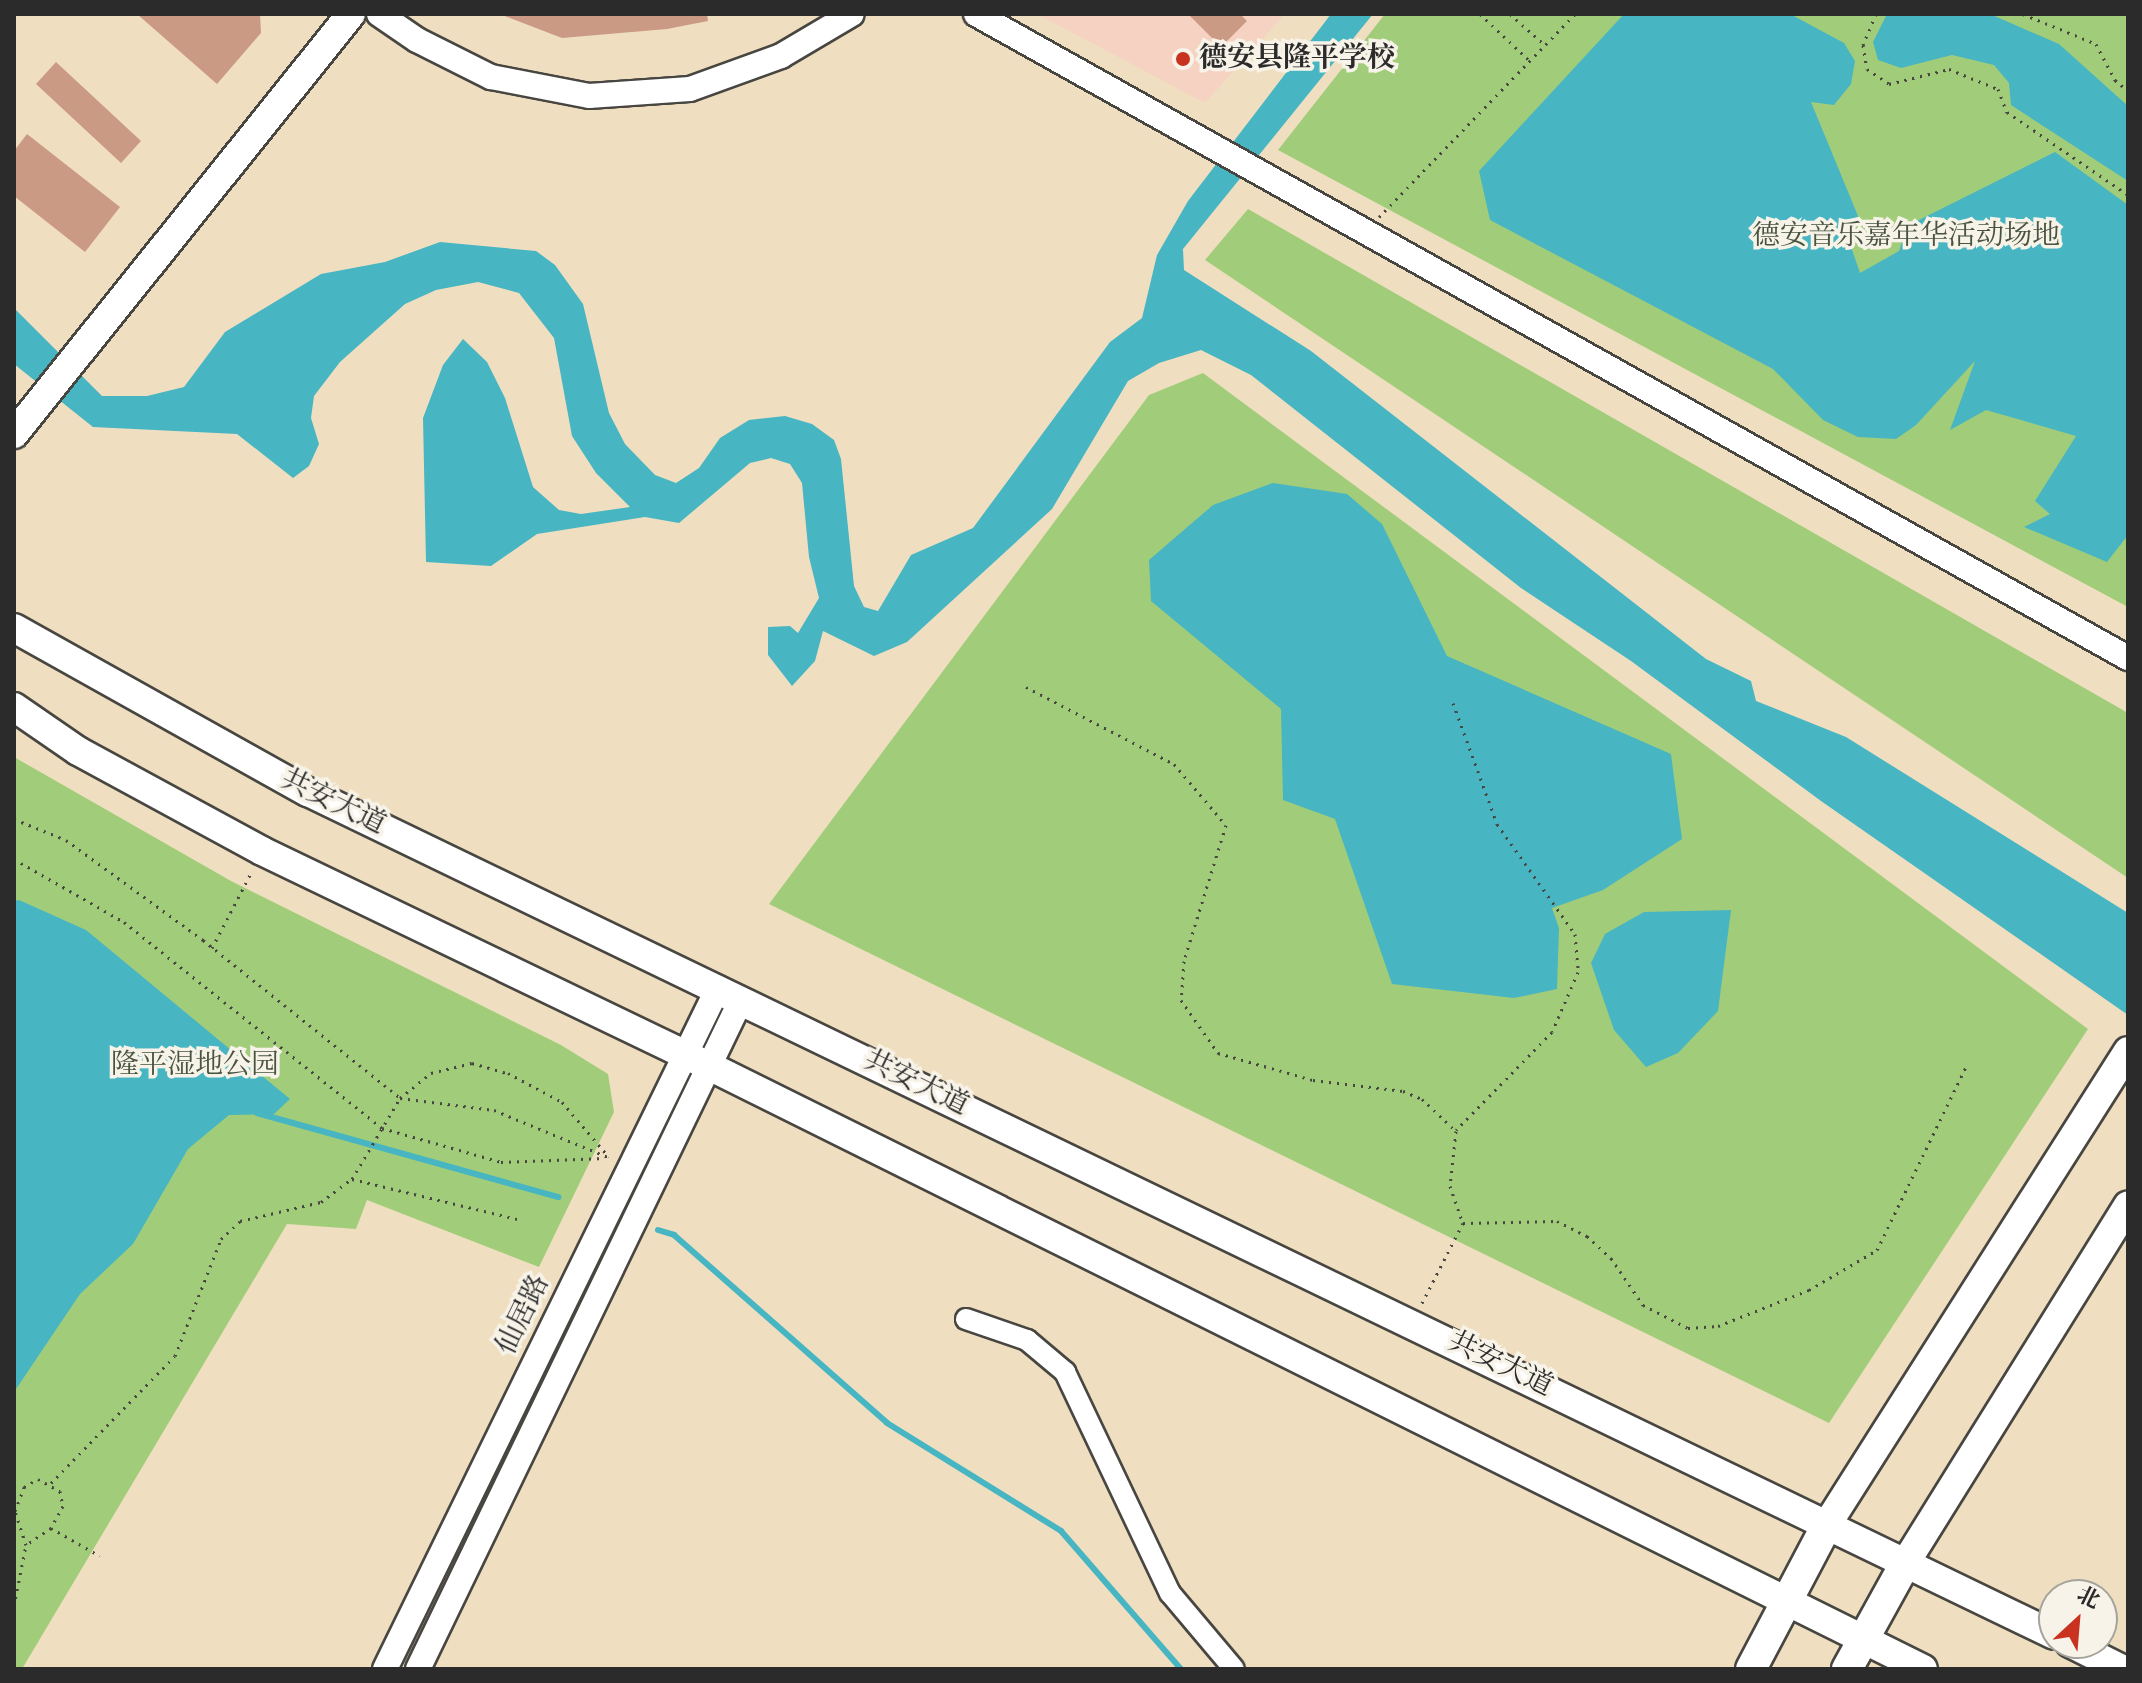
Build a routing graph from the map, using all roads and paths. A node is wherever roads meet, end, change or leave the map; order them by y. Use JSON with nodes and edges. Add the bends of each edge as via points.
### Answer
{"nodes":[{"id":1,"x":351,"y":14,"type":"edge"},
{"id":2,"x":379,"y":14,"type":"edge"},
{"id":3,"x":852,"y":14,"type":"edge"},
{"id":4,"x":976,"y":14,"type":"edge"},
{"id":5,"x":1480,"y":14,"type":"edge"},
{"id":6,"x":1510,"y":14,"type":"edge"},
{"id":7,"x":1575,"y":14,"type":"edge"},
{"id":8,"x":1876,"y":14,"type":"edge"},
{"id":9,"x":2023,"y":14,"type":"edge"},
{"id":10,"x":1545,"y":45,"type":"junction"},
{"id":11,"x":1530,"y":61,"type":"junction"},
{"id":12,"x":2128,"y":91,"type":"edge"},
{"id":13,"x":2128,"y":195,"type":"edge"},
{"id":14,"x":1366,"y":232,"type":"junction"},
{"id":15,"x":14,"y":434,"type":"edge"},
{"id":16,"x":14,"y":628,"type":"edge"},
{"id":17,"x":2128,"y":658,"type":"edge"},
{"id":18,"x":1026,"y":687,"type":"dead end"},
{"id":19,"x":1453,"y":703,"type":"dead end"},
{"id":20,"x":14,"y":707,"type":"edge"},
{"id":21,"x":14,"y":819,"type":"edge"},
{"id":22,"x":262,"y":851,"type":"junction"},
{"id":23,"x":14,"y":859,"type":"edge"},
{"id":24,"x":212,"y":948,"type":"junction"},
{"id":25,"x":730,"y":994,"type":"junction"},
{"id":26,"x":2128,"y":1051,"type":"edge"},
{"id":27,"x":685,"y":1055,"type":"junction"},
{"id":28,"x":711,"y":1067,"type":"junction"},
{"id":29,"x":1966,"y":1067,"type":"dead end"},
{"id":30,"x":400,"y":1098,"type":"junction"},
{"id":31,"x":382,"y":1128,"type":"junction"},
{"id":32,"x":1456,"y":1131,"type":"junction"},
{"id":33,"x":620,"y":1162,"type":"junction"},
{"id":34,"x":352,"y":1179,"type":"junction"},
{"id":35,"x":2128,"y":1206,"type":"edge"},
{"id":36,"x":521,"y":1220,"type":"dead end"},
{"id":37,"x":1463,"y":1223,"type":"junction"},
{"id":38,"x":966,"y":1319,"type":"dead end"},
{"id":39,"x":1412,"y":1323,"type":"junction"},
{"id":40,"x":51,"y":1483,"type":"junction"},
{"id":41,"x":1828,"y":1523,"type":"junction"},
{"id":42,"x":51,"y":1528,"type":"junction"},
{"id":43,"x":26,"y":1545,"type":"junction"},
{"id":44,"x":100,"y":1556,"type":"dead end"},
{"id":45,"x":1906,"y":1562,"type":"junction"},
{"id":46,"x":1789,"y":1599,"type":"junction"},
{"id":47,"x":14,"y":1606,"type":"edge"},
{"id":48,"x":2038,"y":1627,"type":"edge"},
{"id":49,"x":1864,"y":1639,"type":"junction"},
{"id":50,"x":2102,"y":1659,"type":"edge"},
{"id":51,"x":385,"y":1669,"type":"edge"},
{"id":52,"x":418,"y":1669,"type":"edge"},
{"id":53,"x":1234,"y":1669,"type":"edge"},
{"id":54,"x":1751,"y":1669,"type":"edge"},
{"id":55,"x":1847,"y":1669,"type":"edge"},
{"id":56,"x":1923,"y":1669,"type":"edge"},
{"id":57,"x":2122,"y":1669,"type":"edge"}],
"edges":[{"from":1,"to":15,"type":"main road"},
{"from":2,"to":3,"type":"street","via":[[417,40],[491,77],[589,96],[690,89],[781,56]]},
{"from":4,"to":14,"type":"street"},
{"from":5,"to":11,"type":"path"},
{"from":6,"to":10,"type":"path"},
{"from":7,"to":10,"type":"path"},
{"from":8,"to":13,"type":"path","via":[[1863,45],[1867,69],[1889,84],[1949,69],[1998,89],[2007,112]]},
{"from":9,"to":12,"type":"path","via":[[2096,44],[2115,80]]},
{"from":10,"to":11,"type":"path"},
{"from":11,"to":14,"type":"path"},
{"from":14,"to":17,"type":"street"},
{"from":16,"to":25,"type":"main road","name":"共安大道","via":[[308,792]]},
{"from":18,"to":32,"type":"path","via":[[1174,764],[1226,825],[1184,961],[1181,1000],[1218,1053],[1313,1080],[1403,1091],[1422,1099]]},
{"from":19,"to":32,"type":"path","via":[[1497,824],[1575,934],[1578,972],[1552,1032]]},
{"from":20,"to":22,"type":"main road","via":[[78,751]]},
{"from":21,"to":24,"type":"path","via":[[66,840]]},
{"from":22,"to":24,"type":"path"},
{"from":22,"to":27,"type":"main road"},
{"from":23,"to":31,"type":"path","via":[[124,922]]},
{"from":24,"to":30,"type":"path"},
{"from":25,"to":27,"type":"street","name":"仙居路"},
{"from":25,"to":28,"type":"street"},
{"from":25,"to":39,"type":"main road","name":"共安大道"},
{"from":26,"to":41,"type":"main road"},
{"from":27,"to":28,"type":"main road"},
{"from":27,"to":33,"type":"street","name":"仙居路"},
{"from":28,"to":46,"type":"main road"},
{"from":28,"to":52,"type":"street"},
{"from":29,"to":37,"type":"path","via":[[1877,1250],[1809,1290],[1718,1326],[1688,1328],[1643,1305],[1611,1258],[1587,1236],[1557,1221]]},
{"from":30,"to":31,"type":"path"},
{"from":30,"to":33,"type":"path","via":[[494,1110]]},
{"from":30,"to":33,"type":"path","via":[[431,1073],[458,1066],[472,1063],[508,1073],[562,1102]]},
{"from":31,"to":33,"type":"path","via":[[501,1162]]},
{"from":31,"to":34,"type":"path"},
{"from":32,"to":37,"type":"path","via":[[1450,1186]]},
{"from":33,"to":51,"type":"street","name":"仙居路"},
{"from":34,"to":36,"type":"path"},
{"from":34,"to":40,"type":"path","via":[[321,1202],[240,1221],[221,1239],[175,1356]]},
{"from":35,"to":45,"type":"main road"},
{"from":37,"to":39,"type":"path"},
{"from":38,"to":53,"type":"street","via":[[1027,1340],[1065,1372],[1170,1593]]},
{"from":39,"to":41,"type":"main road","name":"共安大道"},
{"from":40,"to":42,"type":"path","via":[[63,1506]]},
{"from":40,"to":43,"type":"path","via":[[38,1479],[24,1487],[18,1500],[15,1511]]},
{"from":41,"to":45,"type":"main road","name":"共安大道"},
{"from":41,"to":46,"type":"main road"},
{"from":42,"to":43,"type":"path"},
{"from":42,"to":44,"type":"path"},
{"from":43,"to":47,"type":"path"},
{"from":45,"to":48,"type":"main road","name":"共安大道"},
{"from":45,"to":49,"type":"main road"},
{"from":46,"to":49,"type":"main road"},
{"from":46,"to":54,"type":"main road"},
{"from":49,"to":55,"type":"main road"},
{"from":49,"to":56,"type":"main road"},
{"from":50,"to":57,"type":"main road"}]}
